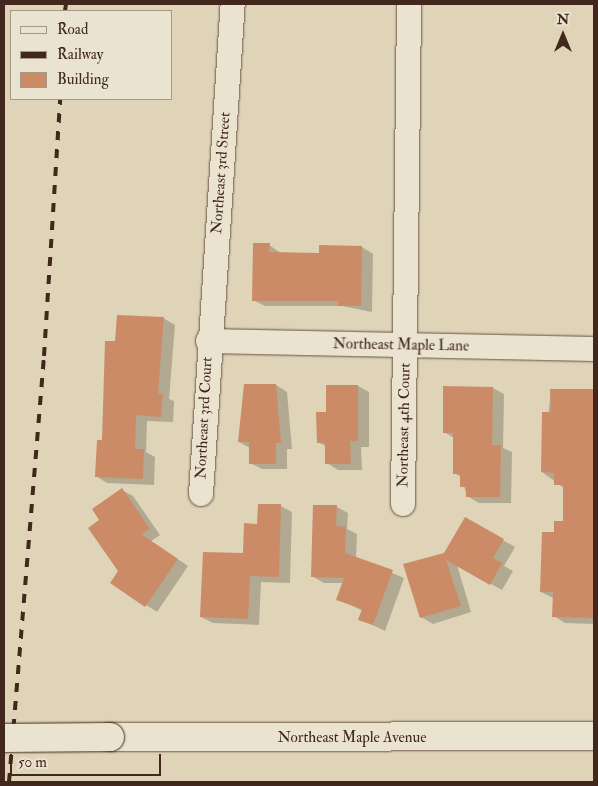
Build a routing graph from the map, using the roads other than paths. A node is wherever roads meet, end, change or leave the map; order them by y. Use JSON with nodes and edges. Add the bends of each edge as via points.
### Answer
{"nodes":[{"id":1,"x":233,"y":4,"type":"edge"},
{"id":2,"x":409,"y":4,"type":"edge"},
{"id":3,"x":208,"y":342,"type":"junction"},
{"id":4,"x":406,"y":346,"type":"junction"},
{"id":5,"x":594,"y":349,"type":"edge"},
{"id":6,"x":201,"y":494,"type":"dead end"},
{"id":7,"x":403,"y":504,"type":"dead end"},
{"id":8,"x":594,"y":736,"type":"edge"},
{"id":9,"x":4,"y":738,"type":"edge"}],
"edges":[{"from":1,"to":3,"type":"street","name":"Northeast 3rd Street"},
{"from":2,"to":4,"type":"street","name":"Northeast 4th Court"},
{"from":3,"to":4,"type":"street","name":"Northeast Maple Lane"},
{"from":3,"to":6,"type":"street","name":"Northeast 3rd Court"},
{"from":4,"to":5,"type":"street","name":"Northeast Maple Lane"},
{"from":4,"to":7,"type":"street","name":"Northeast 4th Court"},
{"from":8,"to":9,"type":"main road","name":"Northeast Maple Avenue","bridge":true}]}
